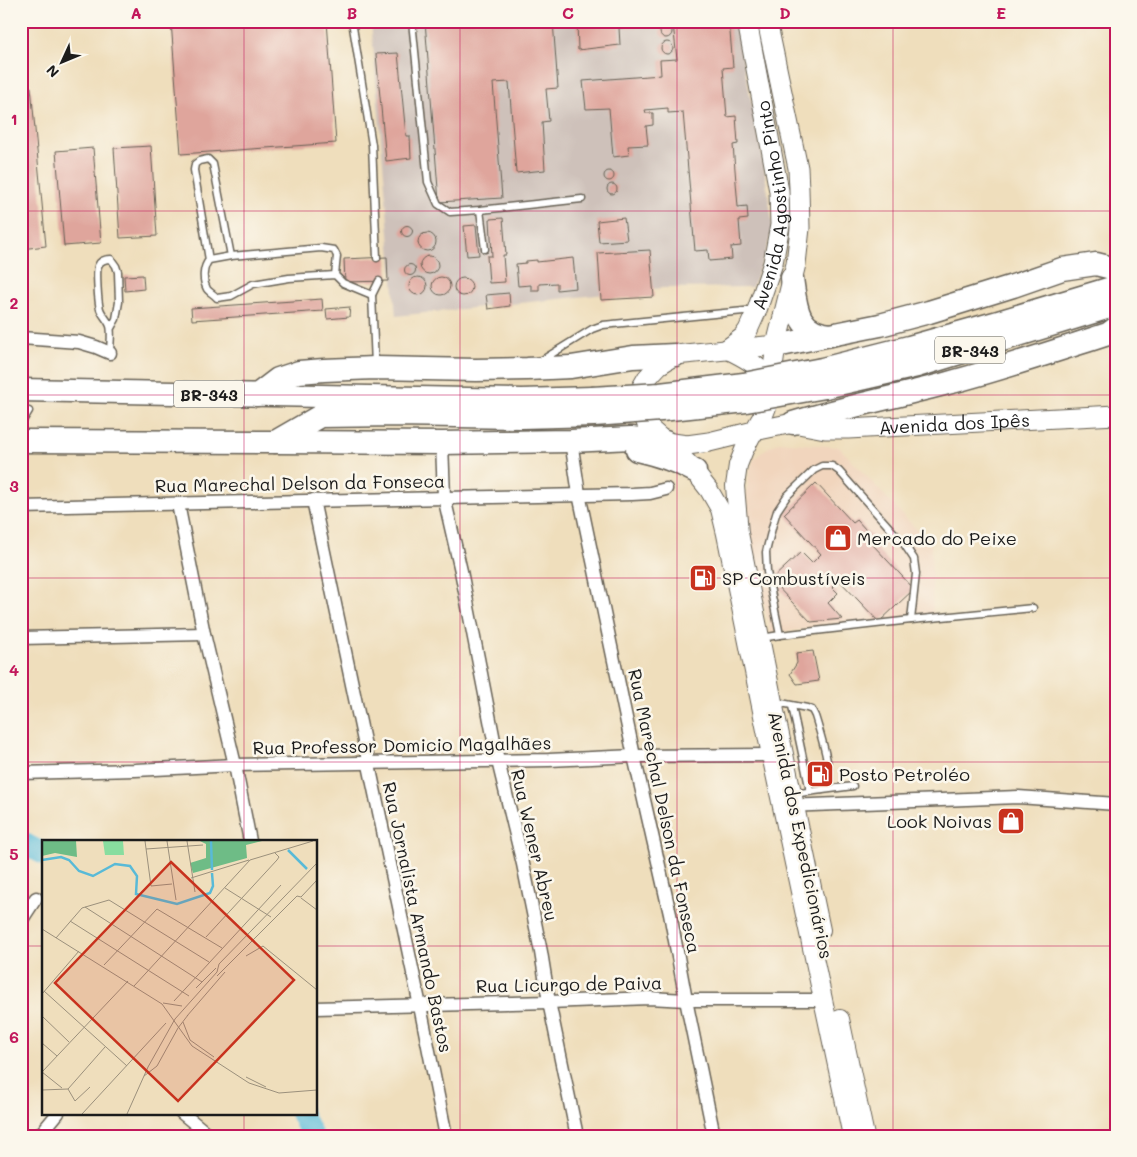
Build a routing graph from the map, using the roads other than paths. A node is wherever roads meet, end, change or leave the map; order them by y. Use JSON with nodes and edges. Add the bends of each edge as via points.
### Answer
{"nodes":[{"id":1,"x":352,"y":21,"type":"edge"},
{"id":2,"x":412,"y":21,"type":"edge"},
{"id":3,"x":747,"y":21,"type":"edge"},
{"id":4,"x":767,"y":21,"type":"edge"},
{"id":5,"x":582,"y":199,"type":"dead end"},
{"id":6,"x":480,"y":210,"type":"junction"},
{"id":7,"x":485,"y":249,"type":"dead end"},
{"id":8,"x":231,"y":256,"type":"junction"},
{"id":9,"x":377,"y":258,"type":"dead end"},
{"id":10,"x":209,"y":260,"type":"junction"},
{"id":11,"x":1116,"y":269,"type":"edge"},
{"id":12,"x":335,"y":275,"type":"junction"},
{"id":13,"x":792,"y":278,"type":"junction"},
{"id":14,"x":378,"y":281,"type":"dead end"},
{"id":15,"x":1116,"y":288,"type":"edge"},
{"id":16,"x":372,"y":295,"type":"junction"},
{"id":17,"x":1116,"y":305,"type":"edge"},
{"id":18,"x":757,"y":310,"type":"junction"},
{"id":19,"x":111,"y":328,"type":"junction"},
{"id":20,"x":1116,"y":328,"type":"edge"},
{"id":21,"x":832,"y":335,"type":"junction"},
{"id":22,"x":21,"y":338,"type":"edge"},
{"id":23,"x":776,"y":345,"type":"junction"},
{"id":24,"x":727,"y":349,"type":"junction"},
{"id":25,"x":110,"y":353,"type":"joint"},
{"id":26,"x":675,"y":355,"type":"junction"},
{"id":27,"x":375,"y":368,"type":"junction"},
{"id":28,"x":527,"y":370,"type":"junction"},
{"id":29,"x":823,"y":378,"type":"junction"},
{"id":30,"x":771,"y":383,"type":"junction"},
{"id":31,"x":21,"y":390,"type":"edge"},
{"id":32,"x":257,"y":395,"type":"junction"},
{"id":33,"x":397,"y":407,"type":"junction"},
{"id":34,"x":29,"y":411,"type":"dead end"},
{"id":35,"x":1116,"y":415,"type":"edge"},
{"id":36,"x":793,"y":423,"type":"junction"},
{"id":37,"x":21,"y":424,"type":"edge"},
{"id":38,"x":754,"y":431,"type":"junction"},
{"id":39,"x":21,"y":441,"type":"edge"},
{"id":40,"x":574,"y":441,"type":"junction"},
{"id":41,"x":275,"y":442,"type":"junction"},
{"id":42,"x":665,"y":442,"type":"junction"},
{"id":43,"x":442,"y":443,"type":"junction"},
{"id":44,"x":695,"y":471,"type":"junction"},
{"id":45,"x":666,"y":489,"type":"dead end"},
{"id":46,"x":579,"y":494,"type":"junction"},
{"id":47,"x":444,"y":497,"type":"junction"},
{"id":48,"x":313,"y":500,"type":"junction"},
{"id":49,"x":178,"y":504,"type":"junction"},
{"id":50,"x":21,"y":507,"type":"edge"},
{"id":51,"x":733,"y":533,"type":"junction"},
{"id":52,"x":1033,"y":608,"type":"dead end"},
{"id":53,"x":911,"y":620,"type":"junction"},
{"id":54,"x":204,"y":634,"type":"junction"},
{"id":55,"x":780,"y":635,"type":"junction"},
{"id":56,"x":21,"y":638,"type":"edge"},
{"id":57,"x":754,"y":639,"type":"junction"},
{"id":58,"x":773,"y":702,"type":"junction"},
{"id":59,"x":792,"y":706,"type":"junction"},
{"id":60,"x":778,"y":755,"type":"junction"},
{"id":61,"x":634,"y":756,"type":"junction"},
{"id":62,"x":498,"y":760,"type":"junction"},
{"id":63,"x":368,"y":762,"type":"junction"},
{"id":64,"x":235,"y":765,"type":"junction"},
{"id":65,"x":21,"y":773,"type":"edge"},
{"id":66,"x":853,"y":786,"type":"dead end"},
{"id":67,"x":822,"y":790,"type":"junction"},
{"id":68,"x":810,"y":791,"type":"junction"},
{"id":69,"x":790,"y":802,"type":"junction"},
{"id":70,"x":1116,"y":804,"type":"edge"},
{"id":71,"x":250,"y":840,"type":"edge"},
{"id":72,"x":36,"y":898,"type":"dead end"},
{"id":73,"x":21,"y":921,"type":"edge"},
{"id":74,"x":686,"y":1000,"type":"junction"},
{"id":75,"x":824,"y":1000,"type":"junction"},
{"id":76,"x":549,"y":1002,"type":"junction"},
{"id":77,"x":420,"y":1006,"type":"junction"},
{"id":78,"x":318,"y":1008,"type":"edge"},
{"id":79,"x":57,"y":1114,"type":"edge"},
{"id":80,"x":183,"y":1114,"type":"edge"},
{"id":81,"x":39,"y":1136,"type":"edge"},
{"id":82,"x":210,"y":1136,"type":"edge"},
{"id":83,"x":446,"y":1136,"type":"edge"},
{"id":84,"x":577,"y":1136,"type":"edge"},
{"id":85,"x":714,"y":1136,"type":"edge"},
{"id":86,"x":852,"y":1136,"type":"edge"},
{"id":87,"x":865,"y":1136,"type":"edge"}],
"edges":[{"from":1,"to":9,"type":"lane","via":[[372,146]]},
{"from":2,"to":6,"type":"lane","via":[[428,182],[438,204],[450,212]]},
{"from":3,"to":18,"type":"main road","name":"Avenida Agostinho Pinto","via":[[780,207],[778,243]]},
{"from":4,"to":13,"type":"main road","name":"Avenida Agostinho Pinto","via":[[798,168],[800,228]]},
{"from":5,"to":6,"type":"lane"},
{"from":6,"to":7,"type":"lane"},
{"from":8,"to":10,"type":"lane"},
{"from":8,"to":10,"type":"lane","via":[[213,164],[208,159],[195,164],[194,170]]},
{"from":8,"to":12,"type":"lane","via":[[321,248],[334,250],[337,256]]},
{"from":10,"to":12,"type":"lane","via":[[205,264],[204,275],[207,289],[217,298],[230,296],[253,284]]},
{"from":11,"to":21,"type":"highway","via":[[1096,264],[1062,269],[929,312]]},
{"from":12,"to":16,"type":"lane","via":[[343,283]]},
{"from":13,"to":21,"type":"highway","via":[[796,304],[804,324],[821,334]]},
{"from":13,"to":23,"type":"main road","name":"Avenida Agostinho Pinto"},
{"from":14,"to":16,"type":"lane"},
{"from":15,"to":29,"type":"highway","number":"BR-343","via":[[909,347]]},
{"from":16,"to":27,"type":"lane"},
{"from":17,"to":29,"type":"highway","number":"BR-343","via":[[916,366]]},
{"from":18,"to":24,"type":"main road","name":"Avenida Agostinho Pinto","via":[[743,337]]},
{"from":18,"to":28,"type":"lane","via":[[603,325],[592,328]]},
{"from":19,"to":19,"type":"lane","via":[[99,307],[98,265],[107,259],[111,259],[118,272],[119,302]]},
{"from":19,"to":25,"type":"lane"},
{"from":20,"to":36,"type":"highway","via":[[1108,334],[1021,362]]},
{"from":21,"to":23,"type":"highway"},
{"from":22,"to":25,"type":"street","via":[[79,342]]},
{"from":23,"to":24,"type":"main road"},
{"from":23,"to":30,"type":"main road","name":"Avenida Agostinho Pinto"},
{"from":24,"to":26,"type":"main road"},
{"from":24,"to":30,"type":"main road","via":[[755,364]]},
{"from":26,"to":28,"type":"highway"},
{"from":26,"to":42,"type":"main road","via":[[659,365],[640,392],[640,407],[648,427]]},
{"from":27,"to":28,"type":"highway"},
{"from":27,"to":32,"type":"highway","via":[[300,372],[278,379]]},
{"from":29,"to":33,"type":"highway","number":"BR-343","bridge":true,"via":[[746,401],[662,410],[593,407],[521,417]]},
{"from":30,"to":38,"type":"main road","via":[[771,395]]},
{"from":31,"to":32,"type":"highway","number":"BR-343"},
{"from":32,"to":33,"type":"highway","number":"BR-343"},
{"from":33,"to":41,"type":"highway","number":"BR-343","via":[[320,416]]},
{"from":34,"to":37,"type":"lane"},
{"from":35,"to":36,"type":"main road","name":"Avenida dos Ipês","via":[[848,429]]},
{"from":36,"to":38,"type":"main road"},
{"from":38,"to":42,"type":"main road","via":[[687,445]]},
{"from":38,"to":51,"type":"main road","via":[[738,465]]},
{"from":39,"to":41,"type":"highway"},
{"from":40,"to":42,"type":"highway","via":[[631,438]]},
{"from":40,"to":43,"type":"highway"},
{"from":40,"to":44,"type":"highway","via":[[654,454]]},
{"from":40,"to":46,"type":"street","name":"Rua Marechal Delson da Fonseca"},
{"from":41,"to":43,"type":"highway"},
{"from":42,"to":44,"type":"main road"},
{"from":43,"to":47,"type":"street","name":"Rua Wener Abreu"},
{"from":44,"to":51,"type":"main road"},
{"from":45,"to":46,"type":"street","name":"Rua Marechal Delson da Fonseca","via":[[650,493]]},
{"from":46,"to":47,"type":"street","name":"Rua Marechal Delson da Fonseca"},
{"from":46,"to":61,"type":"street","name":"Rua Marechal Delson da Fonseca"},
{"from":47,"to":48,"type":"street","name":"Rua Marechal Delson da Fonseca"},
{"from":47,"to":62,"type":"street","name":"Rua Wener Abreu"},
{"from":48,"to":49,"type":"street","name":"Rua Marechal Delson da Fonseca"},
{"from":48,"to":63,"type":"street","name":"Rua Jornalista Armando Bastos"},
{"from":49,"to":50,"type":"street","name":"Rua Marechal Delson da Fonseca"},
{"from":49,"to":54,"type":"street"},
{"from":51,"to":57,"type":"main road","name":"Avenida dos Expedicionários"},
{"from":52,"to":53,"type":"lane"},
{"from":53,"to":55,"type":"lane"},
{"from":53,"to":55,"type":"lane","via":[[916,574],[914,559],[839,471],[832,466],[822,466],[787,496],[772,524],[766,552],[767,572]]},
{"from":54,"to":56,"type":"street"},
{"from":54,"to":64,"type":"street"},
{"from":55,"to":57,"type":"lane"},
{"from":57,"to":58,"type":"main road","name":"Avenida dos Expedicionários"},
{"from":57,"to":60,"type":"main road","name":"Avenida dos Expedicionários"},
{"from":58,"to":59,"type":"lane"},
{"from":58,"to":60,"type":"main road","name":"Avenida dos Expedicionários"},
{"from":59,"to":67,"type":"lane","via":[[812,710],[815,716],[828,766],[829,779]]},
{"from":59,"to":68,"type":"lane"},
{"from":60,"to":61,"type":"street","name":"Rua Professor Domicio Magalhães"},
{"from":60,"to":69,"type":"main road","name":"Avenida dos Expedicionários"},
{"from":61,"to":62,"type":"street","name":"Rua Professor Domicio Magalhães"},
{"from":61,"to":74,"type":"street","name":"Rua Marechal Delson da Fonseca"},
{"from":62,"to":63,"type":"street","name":"Rua Professor Domicio Magalhães"},
{"from":62,"to":76,"type":"street","name":"Rua Wener Abreu","via":[[523,864]]},
{"from":63,"to":64,"type":"street","name":"Rua Professor Domicio Magalhães"},
{"from":63,"to":77,"type":"street","name":"Rua Jornalista Armando Bastos"},
{"from":64,"to":65,"type":"street","name":"Rua Professor Domicio Magalhães"},
{"from":64,"to":71,"type":"street"},
{"from":66,"to":67,"type":"lane"},
{"from":67,"to":68,"type":"lane"},
{"from":68,"to":69,"type":"lane"},
{"from":69,"to":70,"type":"street","via":[[1018,797]]},
{"from":69,"to":75,"type":"main road","name":"Avenida dos Expedicionários"},
{"from":69,"to":87,"type":"main road","name":"Avenida dos Expedicionários"},
{"from":72,"to":73,"type":"street"},
{"from":74,"to":75,"type":"street","name":"Rua Licurgo de Paiva"},
{"from":74,"to":76,"type":"street","name":"Rua Licurgo de Paiva","via":[[649,998]]},
{"from":74,"to":85,"type":"street","name":"Rua Marechal Delson da Fonseca"},
{"from":75,"to":86,"type":"main road","name":"Avenida dos Expedicionários"},
{"from":76,"to":77,"type":"street","name":"Rua Licurgo de Paiva"},
{"from":76,"to":84,"type":"street","name":"Rua Wener Abreu"},
{"from":77,"to":78,"type":"street","name":"Rua Licurgo de Paiva"},
{"from":77,"to":83,"type":"street","name":"Rua Jornalista Armando Bastos"},
{"from":79,"to":81,"type":"street"},
{"from":80,"to":82,"type":"street"}]}
